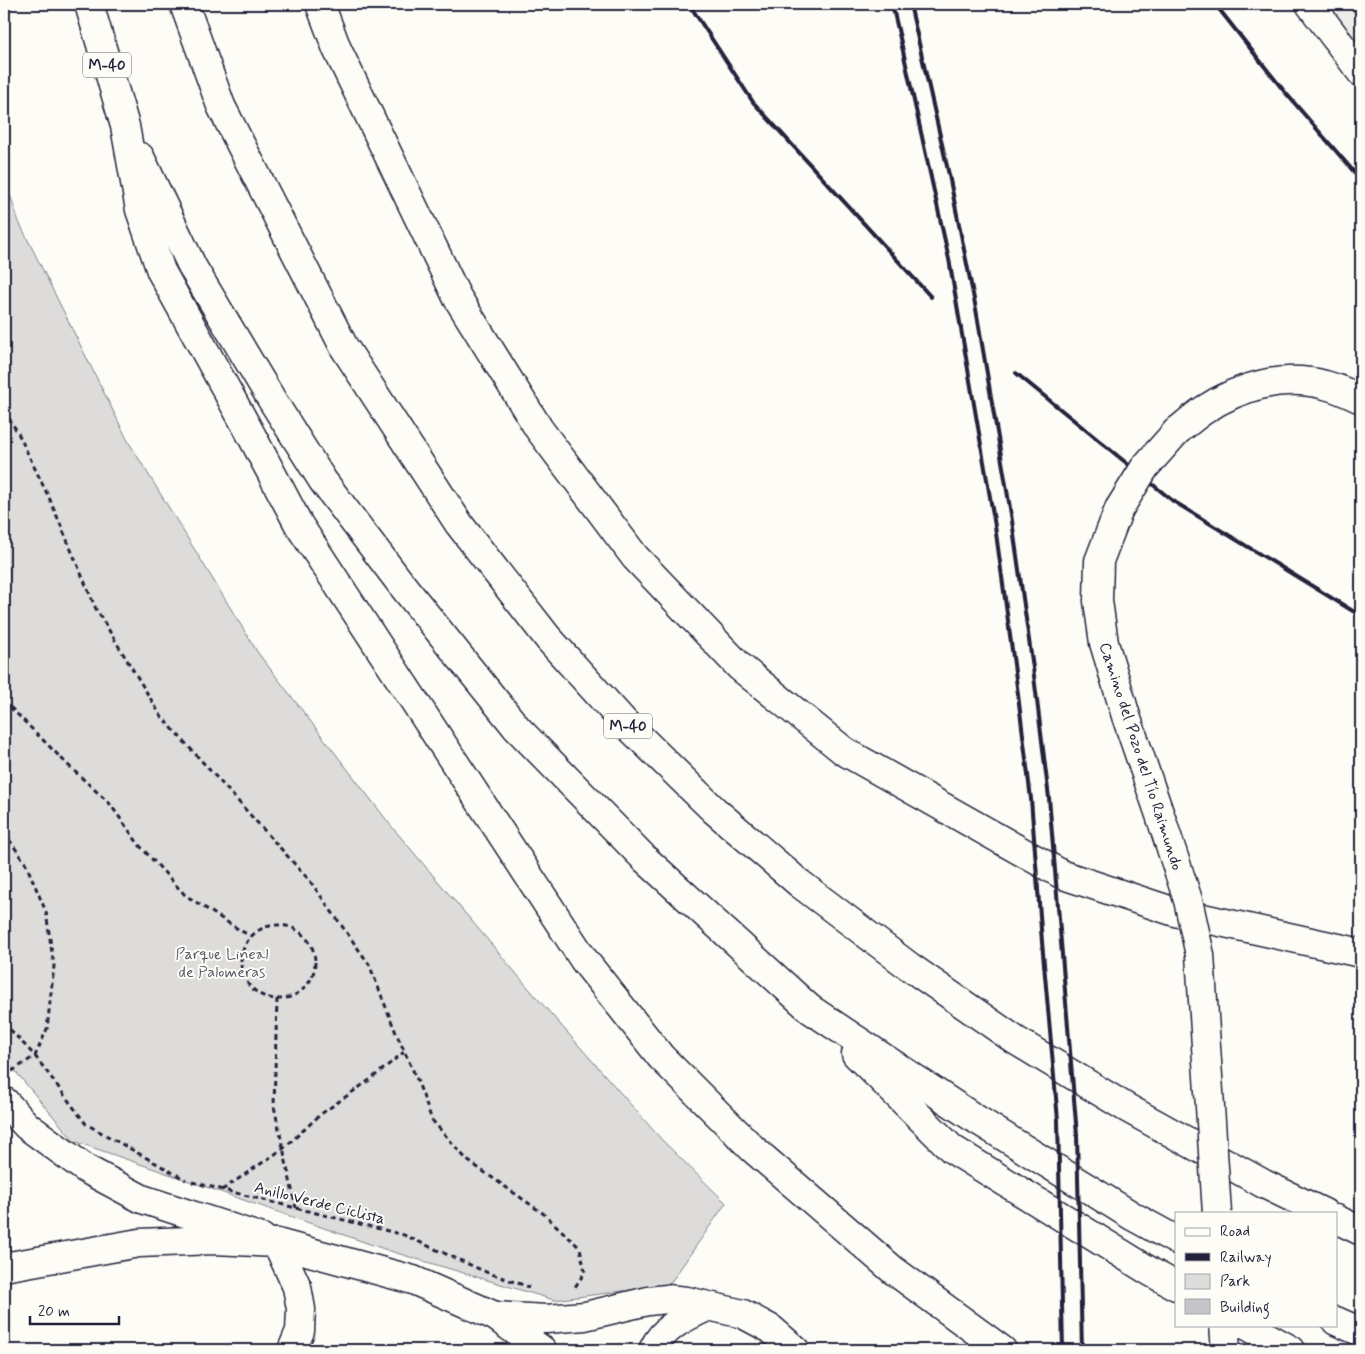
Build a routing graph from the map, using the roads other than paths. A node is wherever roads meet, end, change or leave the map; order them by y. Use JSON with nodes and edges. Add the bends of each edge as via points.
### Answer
{"nodes":[{"id":1,"x":89,"y":4,"type":"edge"},
{"id":2,"x":184,"y":4,"type":"edge"},
{"id":3,"x":320,"y":4,"type":"edge"},
{"id":4,"x":1310,"y":4,"type":"edge"},
{"id":5,"x":1361,"y":72,"type":"edge"},
{"id":6,"x":125,"y":126,"type":"junction"},
{"id":7,"x":1361,"y":399,"type":"edge"},
{"id":8,"x":1361,"y":953,"type":"edge"},
{"id":9,"x":810,"y":1009,"type":"junction"},
{"id":10,"x":4,"y":1101,"type":"edge"},
{"id":11,"x":1217,"y":1212,"type":"edge"},
{"id":12,"x":1322,"y":1212,"type":"edge"},
{"id":13,"x":1338,"y":1220,"type":"edge"},
{"id":14,"x":1361,"y":1231,"type":"edge"},
{"id":15,"x":1175,"y":1239,"type":"edge"},
{"id":16,"x":277,"y":1243,"type":"junction"},
{"id":17,"x":4,"y":1267,"type":"edge"},
{"id":18,"x":1175,"y":1285,"type":"edge"},
{"id":19,"x":707,"y":1307,"type":"junction"},
{"id":20,"x":495,"y":1316,"type":"junction"},
{"id":21,"x":1338,"y":1322,"type":"edge"},
{"id":22,"x":1224,"y":1326,"type":"edge"},
{"id":23,"x":1248,"y":1326,"type":"edge"},
{"id":24,"x":1361,"y":1332,"type":"edge"},
{"id":25,"x":292,"y":1350,"type":"edge"},
{"id":26,"x":542,"y":1350,"type":"edge"},
{"id":27,"x":653,"y":1350,"type":"edge"},
{"id":28,"x":795,"y":1350,"type":"edge"},
{"id":29,"x":1002,"y":1350,"type":"edge"},
{"id":30,"x":1226,"y":1350,"type":"edge"},
{"id":31,"x":1291,"y":1350,"type":"edge"}],
"edges":[{"from":1,"to":6,"type":"main road","number":"M-40"},
{"from":2,"to":12,"type":"main road","number":"M-40","via":[[221,106],[344,347],[459,524],[548,638],[623,720],[714,810],[799,883],[910,967],[1015,1040],[1127,1108],[1264,1184]]},
{"from":3,"to":8,"type":"main road","via":[[337,49],[457,297],[539,429],[635,557],[740,667],[844,751],[1063,875],[1175,912]]},
{"from":4,"to":5,"type":"main road"},
{"from":6,"to":9,"type":"main road","number":"M-40","via":[[193,268],[272,400],[323,480],[402,585],[517,728],[644,860]]},
{"from":6,"to":29,"type":"main road","via":[[140,210],[161,271],[298,525],[584,960],[661,1057],[753,1150],[893,1270]]},
{"from":7,"to":11,"type":"main road","name":"Camino del Pozo del Tío Raimundo","bridge":true,"via":[[1326,385],[1282,381],[1257,385],[1212,405],[1177,430],[1145,467],[1119,508],[1099,561],[1098,601],[1104,643],[1188,900],[1200,954]]},
{"from":9,"to":15,"type":"main road","number":"M-40","via":[[971,1116]]},
{"from":9,"to":18,"type":"main road","via":[[952,1149]]},
{"from":10,"to":16,"type":"main road","via":[[27,1126],[86,1169],[142,1199]]},
{"from":13,"to":14,"type":"main road"},
{"from":16,"to":17,"type":"main road","via":[[213,1240],[139,1243]]},
{"from":16,"to":20,"type":"main road","via":[[413,1280]]},
{"from":16,"to":25,"type":"main road","via":[[296,1287],[300,1308],[300,1331]]},
{"from":19,"to":20,"type":"main road","via":[[667,1299],[585,1316],[546,1319]]},
{"from":19,"to":27,"type":"main road","via":[[669,1328]]},
{"from":19,"to":28,"type":"main road","via":[[743,1314],[771,1329]]},
{"from":20,"to":26,"type":"main road"},
{"from":21,"to":24,"type":"main road"},
{"from":22,"to":30,"type":"main road"},
{"from":23,"to":31,"type":"main road"}]}
